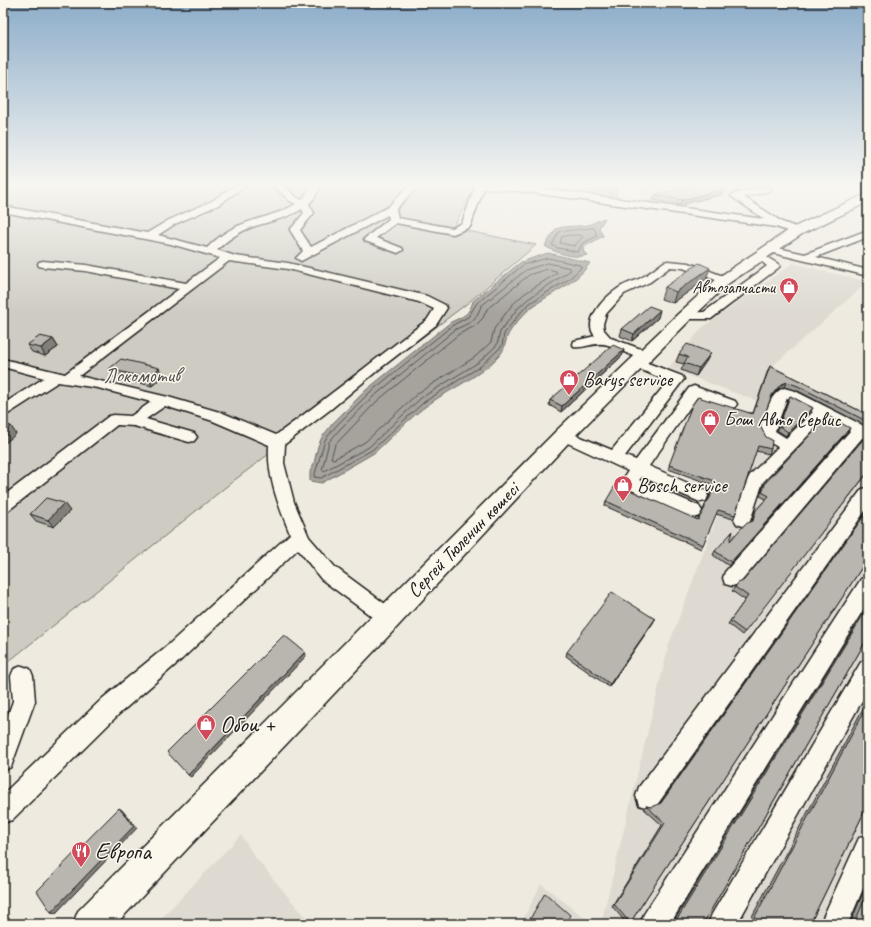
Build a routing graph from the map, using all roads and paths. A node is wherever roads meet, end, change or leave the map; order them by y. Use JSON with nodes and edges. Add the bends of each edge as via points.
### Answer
{"nodes":[{"id":1,"x":100,"y":227,"type":"edge"},
{"id":2,"x":164,"y":227,"type":"edge"},
{"id":3,"x":242,"y":227,"type":"edge"},
{"id":4,"x":297,"y":227,"type":"edge"},
{"id":5,"x":356,"y":227,"type":"edge"},
{"id":6,"x":384,"y":227,"type":"edge"},
{"id":7,"x":433,"y":227,"type":"edge"},
{"id":8,"x":461,"y":227,"type":"edge"},
{"id":9,"x":787,"y":227,"type":"edge"},
{"id":10,"x":868,"y":233,"type":"edge"},
{"id":11,"x":148,"y":237,"type":"junction"},
{"id":12,"x":398,"y":250,"type":"dead end"},
{"id":13,"x":209,"y":252,"type":"junction"},
{"id":14,"x":309,"y":252,"type":"junction"},
{"id":15,"x":764,"y":252,"type":"junction"},
{"id":16,"x":228,"y":257,"type":"junction"},
{"id":17,"x":805,"y":258,"type":"junction"},
{"id":18,"x":43,"y":264,"type":"dead end"},
{"id":19,"x":288,"y":266,"type":"junction"},
{"id":20,"x":868,"y":273,"type":"edge"},
{"id":21,"x":724,"y":280,"type":"junction"},
{"id":22,"x":188,"y":287,"type":"junction"},
{"id":23,"x":685,"y":316,"type":"junction"},
{"id":24,"x":605,"y":338,"type":"junction"},
{"id":25,"x":579,"y":344,"type":"dead end"},
{"id":26,"x":640,"y":359,"type":"junction"},
{"id":27,"x":3,"y":363,"type":"edge"},
{"id":28,"x":62,"y":378,"type":"junction"},
{"id":29,"x":163,"y":400,"type":"junction"},
{"id":30,"x":730,"y":404,"type":"dead end"},
{"id":31,"x":823,"y":411,"type":"junction"},
{"id":32,"x":3,"y":412,"type":"edge"},
{"id":33,"x":134,"y":421,"type":"junction"},
{"id":34,"x":864,"y":432,"type":"edge"},
{"id":35,"x":564,"y":435,"type":"junction"},
{"id":36,"x":189,"y":437,"type":"dead end"},
{"id":37,"x":277,"y":442,"type":"junction"},
{"id":38,"x":788,"y":446,"type":"junction"},
{"id":39,"x":614,"y":458,"type":"junction"},
{"id":40,"x":638,"y":469,"type":"junction"},
{"id":41,"x":868,"y":494,"type":"edge"},
{"id":42,"x":700,"y":496,"type":"dead end"},
{"id":43,"x":3,"y":505,"type":"edge"},
{"id":44,"x":693,"y":511,"type":"dead end"},
{"id":45,"x":742,"y":518,"type":"dead end"},
{"id":46,"x":300,"y":536,"type":"junction"},
{"id":47,"x":732,"y":578,"type":"dead end"},
{"id":48,"x":868,"y":585,"type":"edge"},
{"id":49,"x":389,"y":618,"type":"junction"},
{"id":50,"x":868,"y":669,"type":"edge"},
{"id":51,"x":22,"y":676,"type":"dead end"},
{"id":52,"x":3,"y":758,"type":"edge"},
{"id":53,"x":648,"y":796,"type":"dead end"},
{"id":54,"x":3,"y":810,"type":"edge"},
{"id":55,"x":868,"y":847,"type":"edge"},
{"id":56,"x":91,"y":924,"type":"edge"},
{"id":57,"x":654,"y":924,"type":"edge"},
{"id":58,"x":722,"y":924,"type":"edge"},
{"id":59,"x":834,"y":924,"type":"edge"}],
"edges":[{"from":1,"to":11,"type":"street"},
{"from":2,"to":11,"type":"street"},
{"from":3,"to":13,"type":"street","via":[[226,236]]},
{"from":4,"to":14,"type":"street","via":[[295,230]]},
{"from":5,"to":14,"type":"street"},
{"from":6,"to":12,"type":"street","via":[[369,239]]},
{"from":7,"to":8,"type":"street","via":[[453,231]]},
{"from":9,"to":15,"type":"main road","name":"Сергей Тюленин көшесі"},
{"from":10,"to":17,"type":"street"},
{"from":11,"to":13,"type":"street","via":[[173,241]]},
{"from":13,"to":16,"type":"street"},
{"from":14,"to":19,"type":"street"},
{"from":15,"to":17,"type":"street"},
{"from":15,"to":21,"type":"main road","name":"Сергей Тюленин көшесі"},
{"from":15,"to":23,"type":"street","via":[[774,266],[707,316]]},
{"from":16,"to":19,"type":"street"},
{"from":16,"to":22,"type":"street"},
{"from":17,"to":20,"type":"street"},
{"from":18,"to":22,"type":"street","via":[[86,268]]},
{"from":19,"to":37,"type":"street","via":[[423,299],[441,308],[432,322]]},
{"from":21,"to":23,"type":"main road","name":"Сергей Тюленин көшесі"},
{"from":21,"to":24,"type":"street","via":[[685,265],[668,264],[646,280],[620,292],[600,313],[598,332]]},
{"from":22,"to":28,"type":"street","via":[[116,343]]},
{"from":23,"to":26,"type":"main road","name":"Сергей Тюленин көшесі"},
{"from":24,"to":25,"type":"street","via":[[590,339]]},
{"from":24,"to":26,"type":"street"},
{"from":26,"to":35,"type":"main road","name":"Сергей Тюленин көшесі"},
{"from":26,"to":39,"type":"street","via":[[677,379]]},
{"from":27,"to":28,"type":"street"},
{"from":28,"to":29,"type":"street"},
{"from":28,"to":32,"type":"street"},
{"from":29,"to":33,"type":"street"},
{"from":29,"to":37,"type":"street","via":[[218,416]]},
{"from":30,"to":40,"type":"street","via":[[694,391]]},
{"from":31,"to":34,"type":"street"},
{"from":31,"to":38,"type":"street"},
{"from":31,"to":38,"type":"street","via":[[790,394],[784,393],[780,396],[767,431],[770,436]]},
{"from":33,"to":36,"type":"street"},
{"from":33,"to":43,"type":"street","via":[[114,420]]},
{"from":34,"to":47,"type":"street"},
{"from":35,"to":39,"type":"street"},
{"from":35,"to":49,"type":"main road","name":"Сергей Тюленин көшесі"},
{"from":37,"to":46,"type":"street","via":[[276,463],[286,502]]},
{"from":38,"to":45,"type":"street","via":[[756,479]]},
{"from":39,"to":40,"type":"street"},
{"from":40,"to":42,"type":"street"},
{"from":40,"to":44,"type":"street","via":[[629,482]]},
{"from":41,"to":53,"type":"street"},
{"from":46,"to":49,"type":"street","via":[[328,573]]},
{"from":46,"to":54,"type":"street","via":[[175,652],[111,706]]},
{"from":48,"to":57,"type":"street"},
{"from":49,"to":56,"type":"main road","name":"Сергей Тюленин көшесі"},
{"from":50,"to":58,"type":"street"},
{"from":51,"to":52,"type":"street","via":[[24,701]]},
{"from":55,"to":59,"type":"street"}]}
